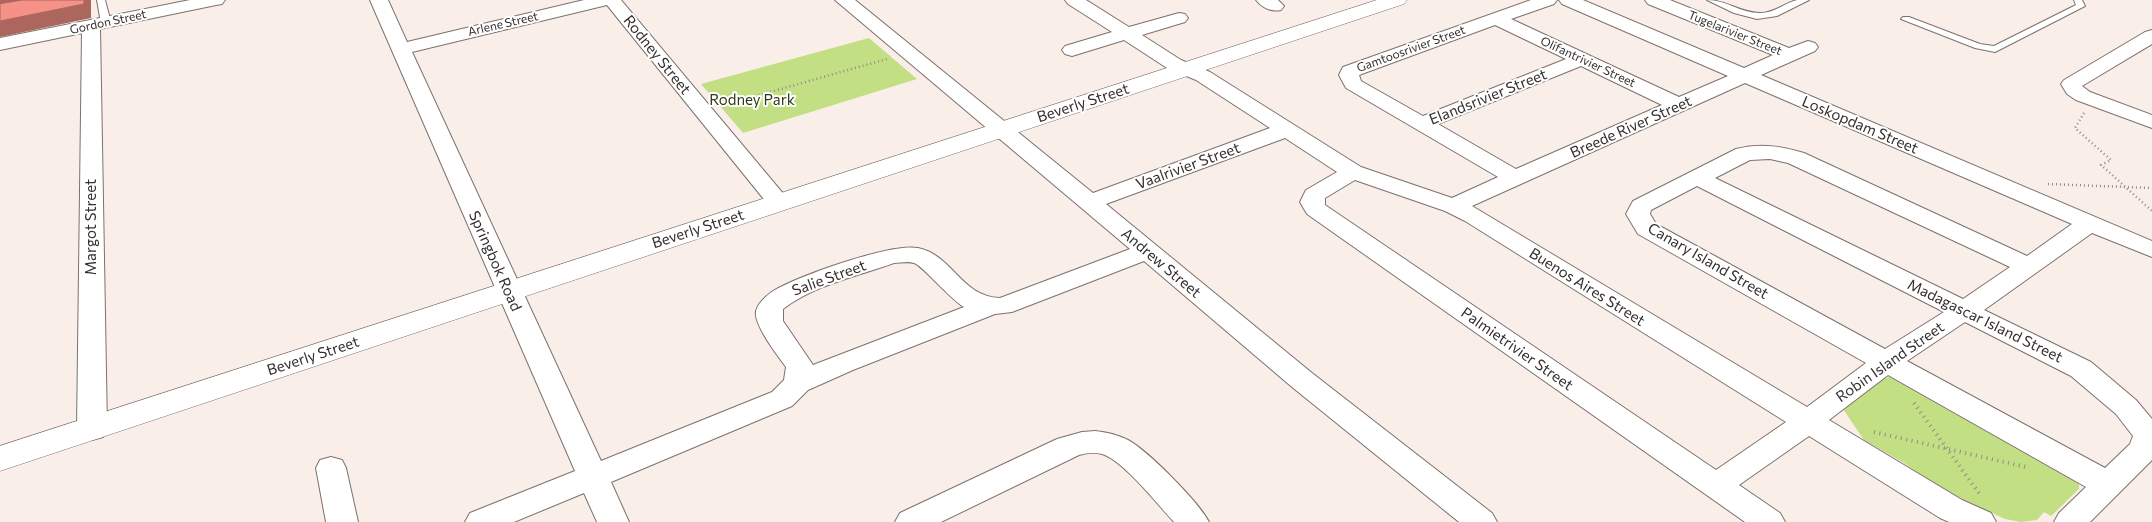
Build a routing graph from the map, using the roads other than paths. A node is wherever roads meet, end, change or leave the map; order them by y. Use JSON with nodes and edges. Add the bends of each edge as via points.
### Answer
{"nodes":[{"id":1,"x":101,"y":0,"type":"edge"},
{"id":2,"x":216,"y":0,"type":"edge"},
{"id":3,"x":379,"y":0,"type":"edge"},
{"id":4,"x":606,"y":0,"type":"edge"},
{"id":5,"x":612,"y":0,"type":"edge"},
{"id":6,"x":844,"y":0,"type":"edge"},
{"id":7,"x":1074,"y":0,"type":"edge"},
{"id":8,"x":1396,"y":0,"type":"edge"},
{"id":9,"x":1548,"y":0,"type":"edge"},
{"id":10,"x":1568,"y":0,"type":"edge"},
{"id":11,"x":1654,"y":0,"type":"edge"},
{"id":12,"x":1711,"y":0,"type":"edge"},
{"id":13,"x":1805,"y":0,"type":"edge"},
{"id":14,"x":2078,"y":0,"type":"edge"},
{"id":15,"x":1179,"y":18,"type":"dead end"},
{"id":16,"x":1496,"y":19,"type":"junction"},
{"id":17,"x":1906,"y":19,"type":"dead end"},
{"id":18,"x":98,"y":24,"type":"junction"},
{"id":19,"x":1126,"y":34,"type":"junction"},
{"id":20,"x":2152,"y":36,"type":"edge"},
{"id":21,"x":0,"y":44,"type":"edge"},
{"id":22,"x":1808,"y":46,"type":"dead end"},
{"id":23,"x":401,"y":49,"type":"junction"},
{"id":24,"x":1072,"y":50,"type":"dead end"},
{"id":25,"x":1790,"y":55,"type":"junction"},
{"id":26,"x":1583,"y":59,"type":"junction"},
{"id":27,"x":1186,"y":70,"type":"junction"},
{"id":28,"x":1744,"y":76,"type":"junction"},
{"id":29,"x":1679,"y":105,"type":"junction"},
{"id":30,"x":2152,"y":122,"type":"edge"},
{"id":31,"x":1420,"y":124,"type":"junction"},
{"id":32,"x":1003,"y":130,"type":"junction"},
{"id":33,"x":1286,"y":130,"type":"junction"},
{"id":34,"x":1353,"y":172,"type":"junction"},
{"id":35,"x":1515,"y":178,"type":"junction"},
{"id":36,"x":1698,"y":178,"type":"junction"},
{"id":37,"x":1089,"y":202,"type":"junction"},
{"id":38,"x":779,"y":203,"type":"junction"},
{"id":39,"x":1453,"y":206,"type":"junction"},
{"id":40,"x":2090,"y":223,"type":"junction"},
{"id":41,"x":2152,"y":250,"type":"edge"},
{"id":42,"x":1147,"y":251,"type":"junction"},
{"id":43,"x":2028,"y":266,"type":"junction"},
{"id":44,"x":509,"y":291,"type":"junction"},
{"id":45,"x":989,"y":307,"type":"junction"},
{"id":46,"x":1964,"y":311,"type":"junction"},
{"id":47,"x":1896,"y":368,"type":"junction"},
{"id":48,"x":798,"y":383,"type":"junction"},
{"id":49,"x":1807,"y":422,"type":"junction"},
{"id":50,"x":92,"y":429,"type":"junction"},
{"id":51,"x":0,"y":459,"type":"edge"},
{"id":52,"x":331,"y":468,"type":"dead end"},
{"id":53,"x":593,"y":477,"type":"junction"},
{"id":54,"x":2109,"y":485,"type":"junction"},
{"id":55,"x":1716,"y":486,"type":"junction"},
{"id":56,"x":1984,"y":513,"type":"edge"},
{"id":57,"x":342,"y":522,"type":"edge"},
{"id":58,"x":481,"y":522,"type":"edge"},
{"id":59,"x":613,"y":522,"type":"edge"},
{"id":60,"x":912,"y":522,"type":"edge"},
{"id":61,"x":1194,"y":522,"type":"edge"},
{"id":62,"x":1481,"y":522,"type":"edge"},
{"id":63,"x":1769,"y":522,"type":"edge"},
{"id":64,"x":2070,"y":522,"type":"edge"}],
"edges":[{"from":1,"to":18,"type":"lane"},
{"from":2,"to":18,"type":"street","name":"Gordon Street"},
{"from":3,"to":23,"type":"street","name":"Springbok Road"},
{"from":4,"to":23,"type":"street","name":"Arlene Street"},
{"from":5,"to":38,"type":"street","name":"Rodney Street"},
{"from":6,"to":32,"type":"street","name":"Andrew Street"},
{"from":7,"to":19,"type":"street","name":"Buenos Aires Street"},
{"from":8,"to":27,"type":"street","name":"Beverly Street"},
{"from":9,"to":16,"type":"street","name":"Gamtoosrivier Street"},
{"from":10,"to":28,"type":"street","name":"Loskopdam Street"},
{"from":11,"to":25,"type":"street","name":"Tugelarivier Street"},
{"from":12,"to":13,"type":"lane","via":[[1760,16]]},
{"from":14,"to":17,"type":"lane","via":[[2081,6],[1995,49],[1978,46]]},
{"from":15,"to":19,"type":"street"},
{"from":16,"to":26,"type":"street","name":"Olifantrivier Street"},
{"from":16,"to":31,"type":"street","name":"Gamtoosrivier Street","via":[[1350,71],[1353,84]]},
{"from":18,"to":21,"type":"street","name":"Gordon Street"},
{"from":18,"to":50,"type":"street","name":"Margot Street"},
{"from":19,"to":24,"type":"street"},
{"from":19,"to":27,"type":"street","name":"Buenos Aires Street"},
{"from":20,"to":30,"type":"street","via":[[2072,82],[2071,87],[2090,99]]},
{"from":22,"to":25,"type":"street","name":"Breede River Street"},
{"from":23,"to":44,"type":"street","name":"Springbok Road"},
{"from":25,"to":28,"type":"street","name":"Breede River Street"},
{"from":26,"to":29,"type":"street","name":"Olifantrivier Street"},
{"from":26,"to":31,"type":"street","name":"Elandsrivier Street"},
{"from":27,"to":32,"type":"street","name":"Beverly Street"},
{"from":27,"to":33,"type":"street","name":"Buenos Aires Street","via":[[1203,76]]},
{"from":28,"to":29,"type":"street","name":"Breede River Street"},
{"from":28,"to":40,"type":"street","name":"Loskopdam Street"},
{"from":29,"to":35,"type":"street","name":"Breede River Street"},
{"from":31,"to":35,"type":"street","name":"Gamtoosrivier Street"},
{"from":32,"to":37,"type":"street","name":"Andrew Street"},
{"from":32,"to":38,"type":"street","name":"Beverly Street"},
{"from":33,"to":34,"type":"street","name":"Buenos Aires Street"},
{"from":33,"to":37,"type":"street","name":"Vaalrivier Street"},
{"from":34,"to":39,"type":"street","name":"Buenos Aires Street"},
{"from":34,"to":55,"type":"street","name":"Palmietrivier Street","via":[[1314,195],[1312,202],[1316,209]]},
{"from":35,"to":39,"type":"street","name":"Breede River Street"},
{"from":36,"to":43,"type":"street","name":"Canary Island Street","via":[[1744,154],[1780,152]]},
{"from":36,"to":46,"type":"street","name":"Madagascar Island Street"},
{"from":36,"to":47,"type":"street","name":"Canary Island Street","via":[[1641,206],[1638,214],[1647,229]]},
{"from":37,"to":42,"type":"street","name":"Andrew Street"},
{"from":38,"to":44,"type":"street","name":"Beverly Street"},
{"from":39,"to":49,"type":"street","name":"Buenos Aires Street"},
{"from":40,"to":41,"type":"street","name":"Loskopdam Street"},
{"from":40,"to":43,"type":"street","name":"Robin Island Street"},
{"from":42,"to":45,"type":"street","name":"Salie Street","via":[[1018,302]]},
{"from":42,"to":62,"type":"street","name":"Andrew Street","via":[[1302,380]]},
{"from":43,"to":46,"type":"street","name":"Robin Island Street"},
{"from":44,"to":50,"type":"street","name":"Beverly Street"},
{"from":44,"to":53,"type":"street","name":"Springbok Road"},
{"from":45,"to":48,"type":"street"},
{"from":45,"to":48,"type":"street","name":"Salie Street","via":[[965,298],[925,258],[905,255],[891,256],[789,292],[771,306],[768,313],[770,322],[800,367]]},
{"from":46,"to":47,"type":"street","name":"Robin Island Street"},
{"from":46,"to":54,"type":"street","name":"Madagascar Island Street","via":[[2081,369],[2140,423],[2148,435],[2144,449]]},
{"from":47,"to":49,"type":"street","name":"Robin Island Street"},
{"from":47,"to":54,"type":"street","name":"Canary Island Street"},
{"from":48,"to":53,"type":"street","via":[[782,399]]},
{"from":49,"to":55,"type":"street","name":"Robin Island Street"},
{"from":49,"to":56,"type":"street","name":"Buenos Aires Street","via":[[1950,509]]},
{"from":50,"to":51,"type":"street","name":"Beverly Street"},
{"from":52,"to":57,"type":"street"},
{"from":53,"to":58,"type":"street"},
{"from":53,"to":59,"type":"street","name":"Springbok Road"},
{"from":54,"to":64,"type":"street","name":"Madagascar Island Street"},
{"from":55,"to":63,"type":"street","name":"Palmietrivier Street"},
{"from":60,"to":61,"type":"street","via":[[1068,447],[1097,441],[1128,453]]}]}
